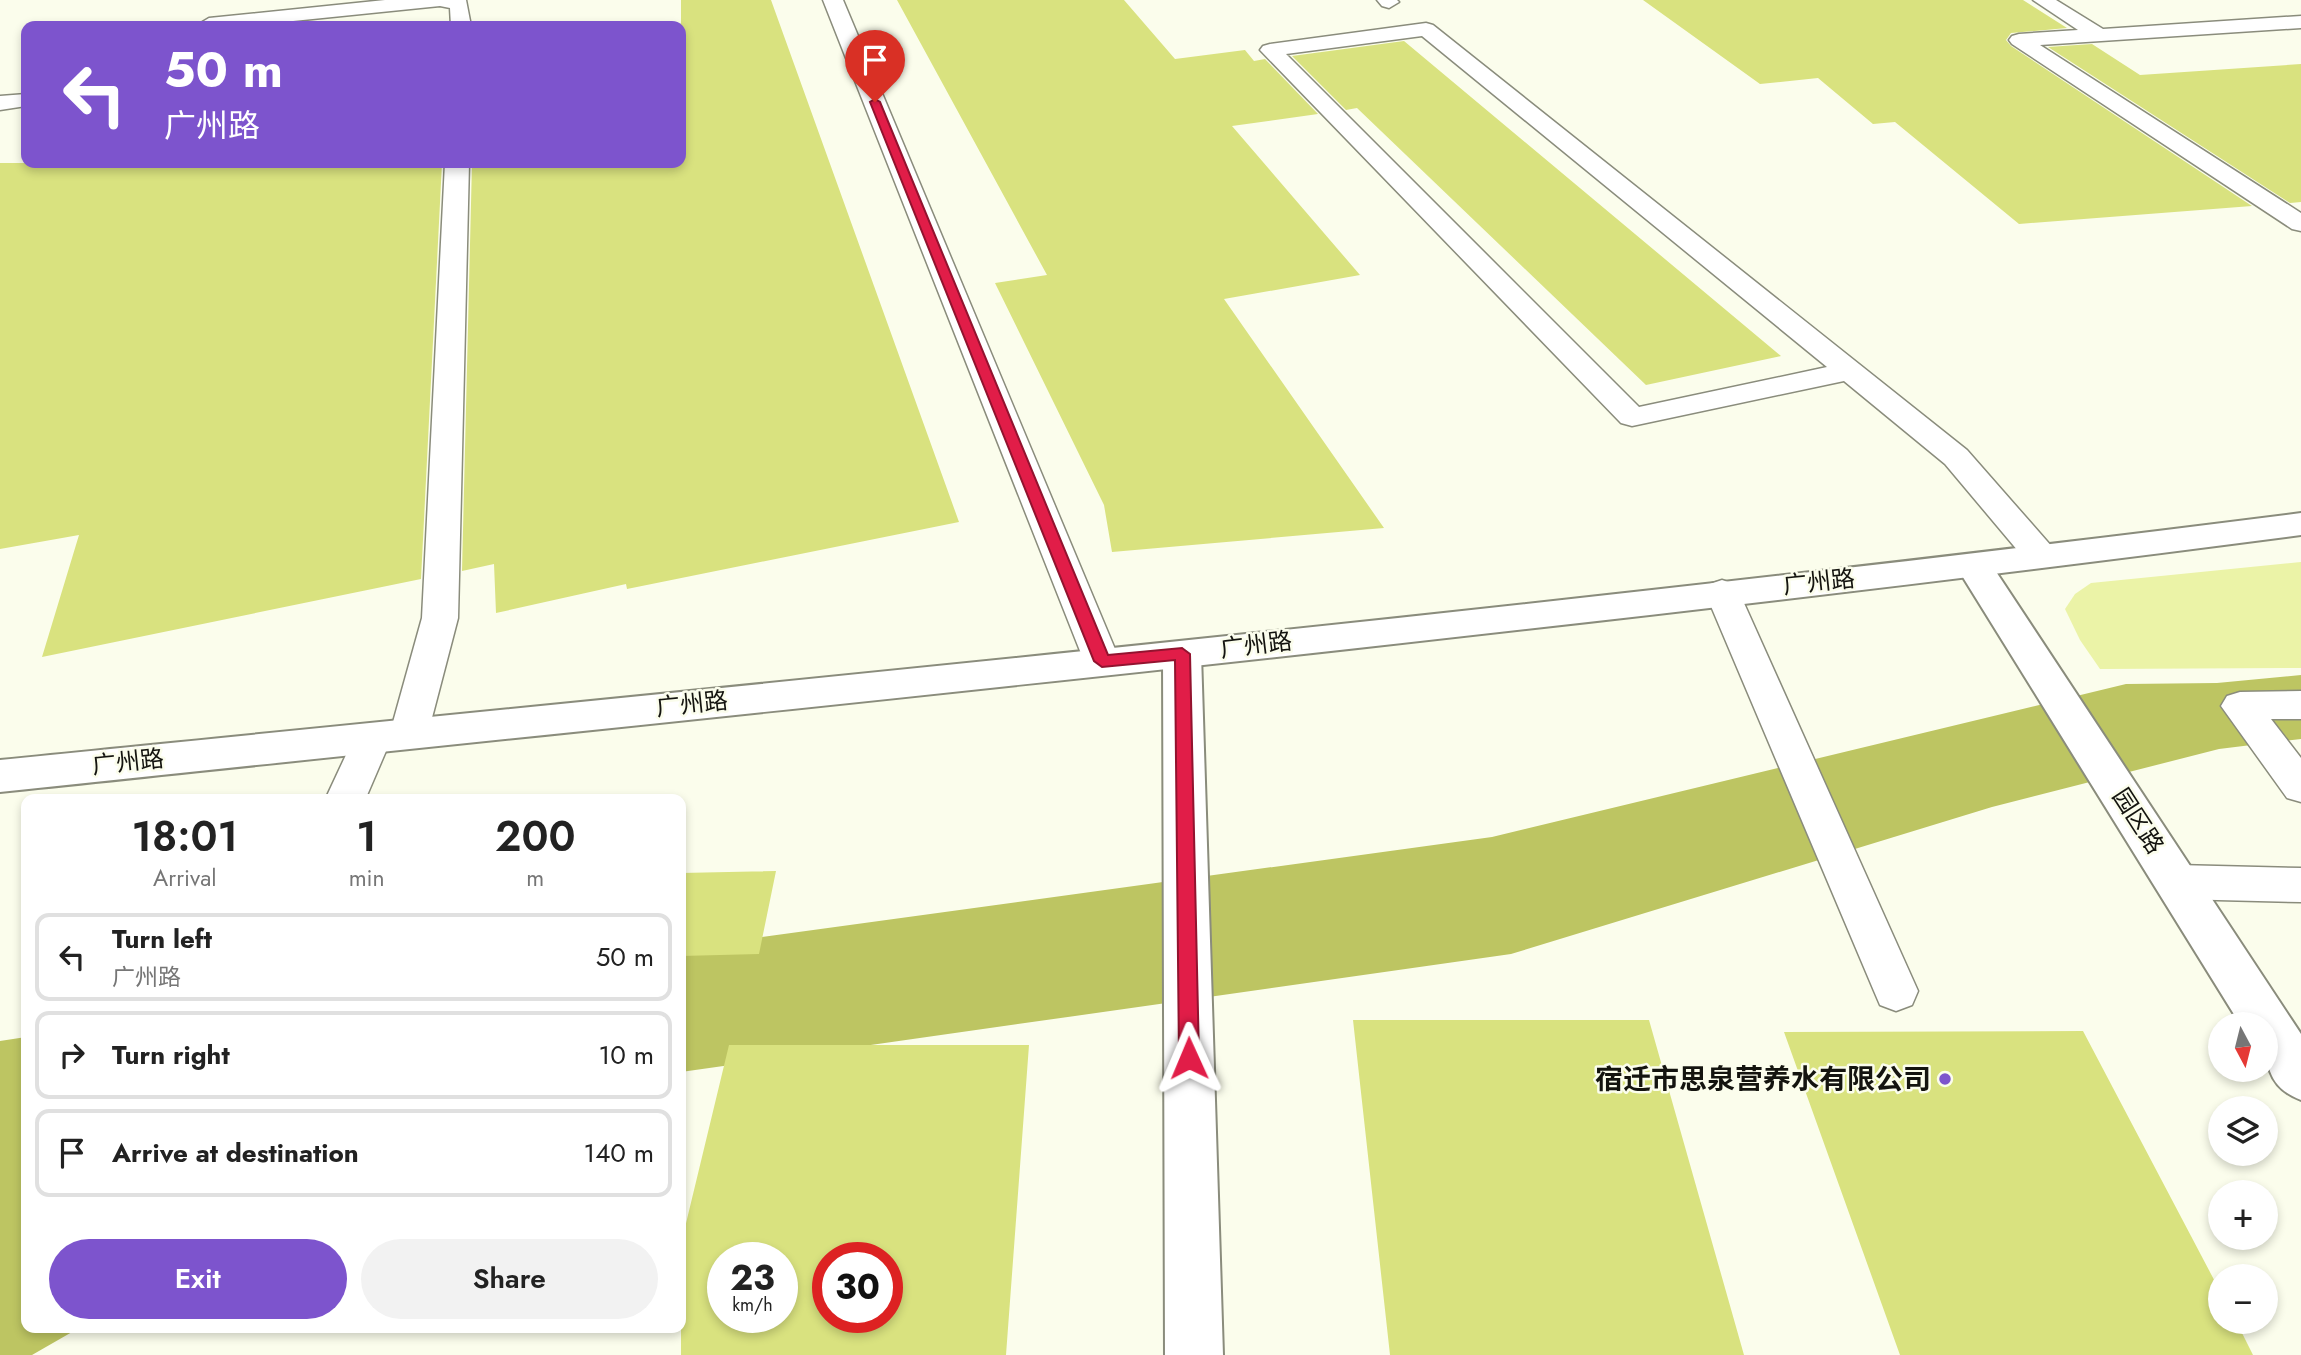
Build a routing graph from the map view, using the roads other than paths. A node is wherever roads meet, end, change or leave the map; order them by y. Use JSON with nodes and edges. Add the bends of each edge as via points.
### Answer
{"nodes":[{"id":1,"x":228,"y":0,"type":"edge"},
{"id":2,"x":834,"y":0,"type":"edge"},
{"id":3,"x":2043,"y":0,"type":"edge"},
{"id":4,"x":211,"y":21,"type":"edge"},
{"id":5,"x":245,"y":21,"type":"edge"},
{"id":6,"x":461,"y":21,"type":"edge"},
{"id":7,"x":2301,"y":23,"type":"edge"},
{"id":8,"x":2099,"y":35,"type":"junction"},
{"id":9,"x":21,"y":101,"type":"edge"},
{"id":10,"x":0,"y":103,"type":"edge"},
{"id":11,"x":457,"y":168,"type":"edge"},
{"id":12,"x":2301,"y":224,"type":"edge"},
{"id":13,"x":1850,"y":371,"type":"junction"},
{"id":14,"x":2301,"y":524,"type":"edge"},
{"id":15,"x":2041,"y":556,"type":"junction"},
{"id":16,"x":1974,"y":566,"type":"junction"},
{"id":17,"x":1722,"y":592,"type":"junction"},
{"id":18,"x":1182,"y":654,"type":"junction"},
{"id":19,"x":1102,"y":661,"type":"junction"},
{"id":20,"x":2301,"y":705,"type":"edge"},
{"id":21,"x":391,"y":735,"type":"junction"},
{"id":22,"x":0,"y":776,"type":"edge"},
{"id":23,"x":2301,"y":787,"type":"edge"},
{"id":24,"x":349,"y":794,"type":"edge"},
{"id":25,"x":2177,"y":882,"type":"junction"},
{"id":26,"x":2301,"y":884,"type":"edge"},
{"id":27,"x":1896,"y":991,"type":"dead end"},
{"id":28,"x":2301,"y":1077,"type":"edge"},
{"id":29,"x":1194,"y":1355,"type":"edge"}],
"edges":[{"from":1,"to":4,"type":"lane"},
{"from":2,"to":19,"type":"lane"},
{"from":3,"to":8,"type":"lane"},
{"from":5,"to":6,"type":"lane","via":[[440,0],[459,4]]},
{"from":7,"to":8,"type":"lane"},
{"from":8,"to":12,"type":"lane","via":[[2019,40]]},
{"from":9,"to":10,"type":"lane"},
{"from":11,"to":21,"type":"lane","via":[[440,618]]},
{"from":13,"to":13,"type":"lane","via":[[1426,29],[1270,50],[1632,417]]},
{"from":13,"to":15,"type":"lane","via":[[1956,457]]},
{"from":14,"to":15,"type":"main road","name":"广州路"},
{"from":15,"to":16,"type":"main road","name":"广州路"},
{"from":16,"to":17,"type":"main road","name":"广州路"},
{"from":16,"to":25,"type":"main road","name":"园区路"},
{"from":17,"to":18,"type":"main road","name":"广州路"},
{"from":17,"to":27,"type":"lane"},
{"from":18,"to":19,"type":"main road","name":"广州路"},
{"from":18,"to":29,"type":"main road"},
{"from":19,"to":21,"type":"main road","name":"广州路"},
{"from":20,"to":23,"type":"lane","via":[[2240,706]]},
{"from":21,"to":22,"type":"main road","name":"广州路"},
{"from":21,"to":24,"type":"lane"},
{"from":25,"to":26,"type":"lane"},
{"from":25,"to":28,"type":"main road","name":"园区路"}]}
